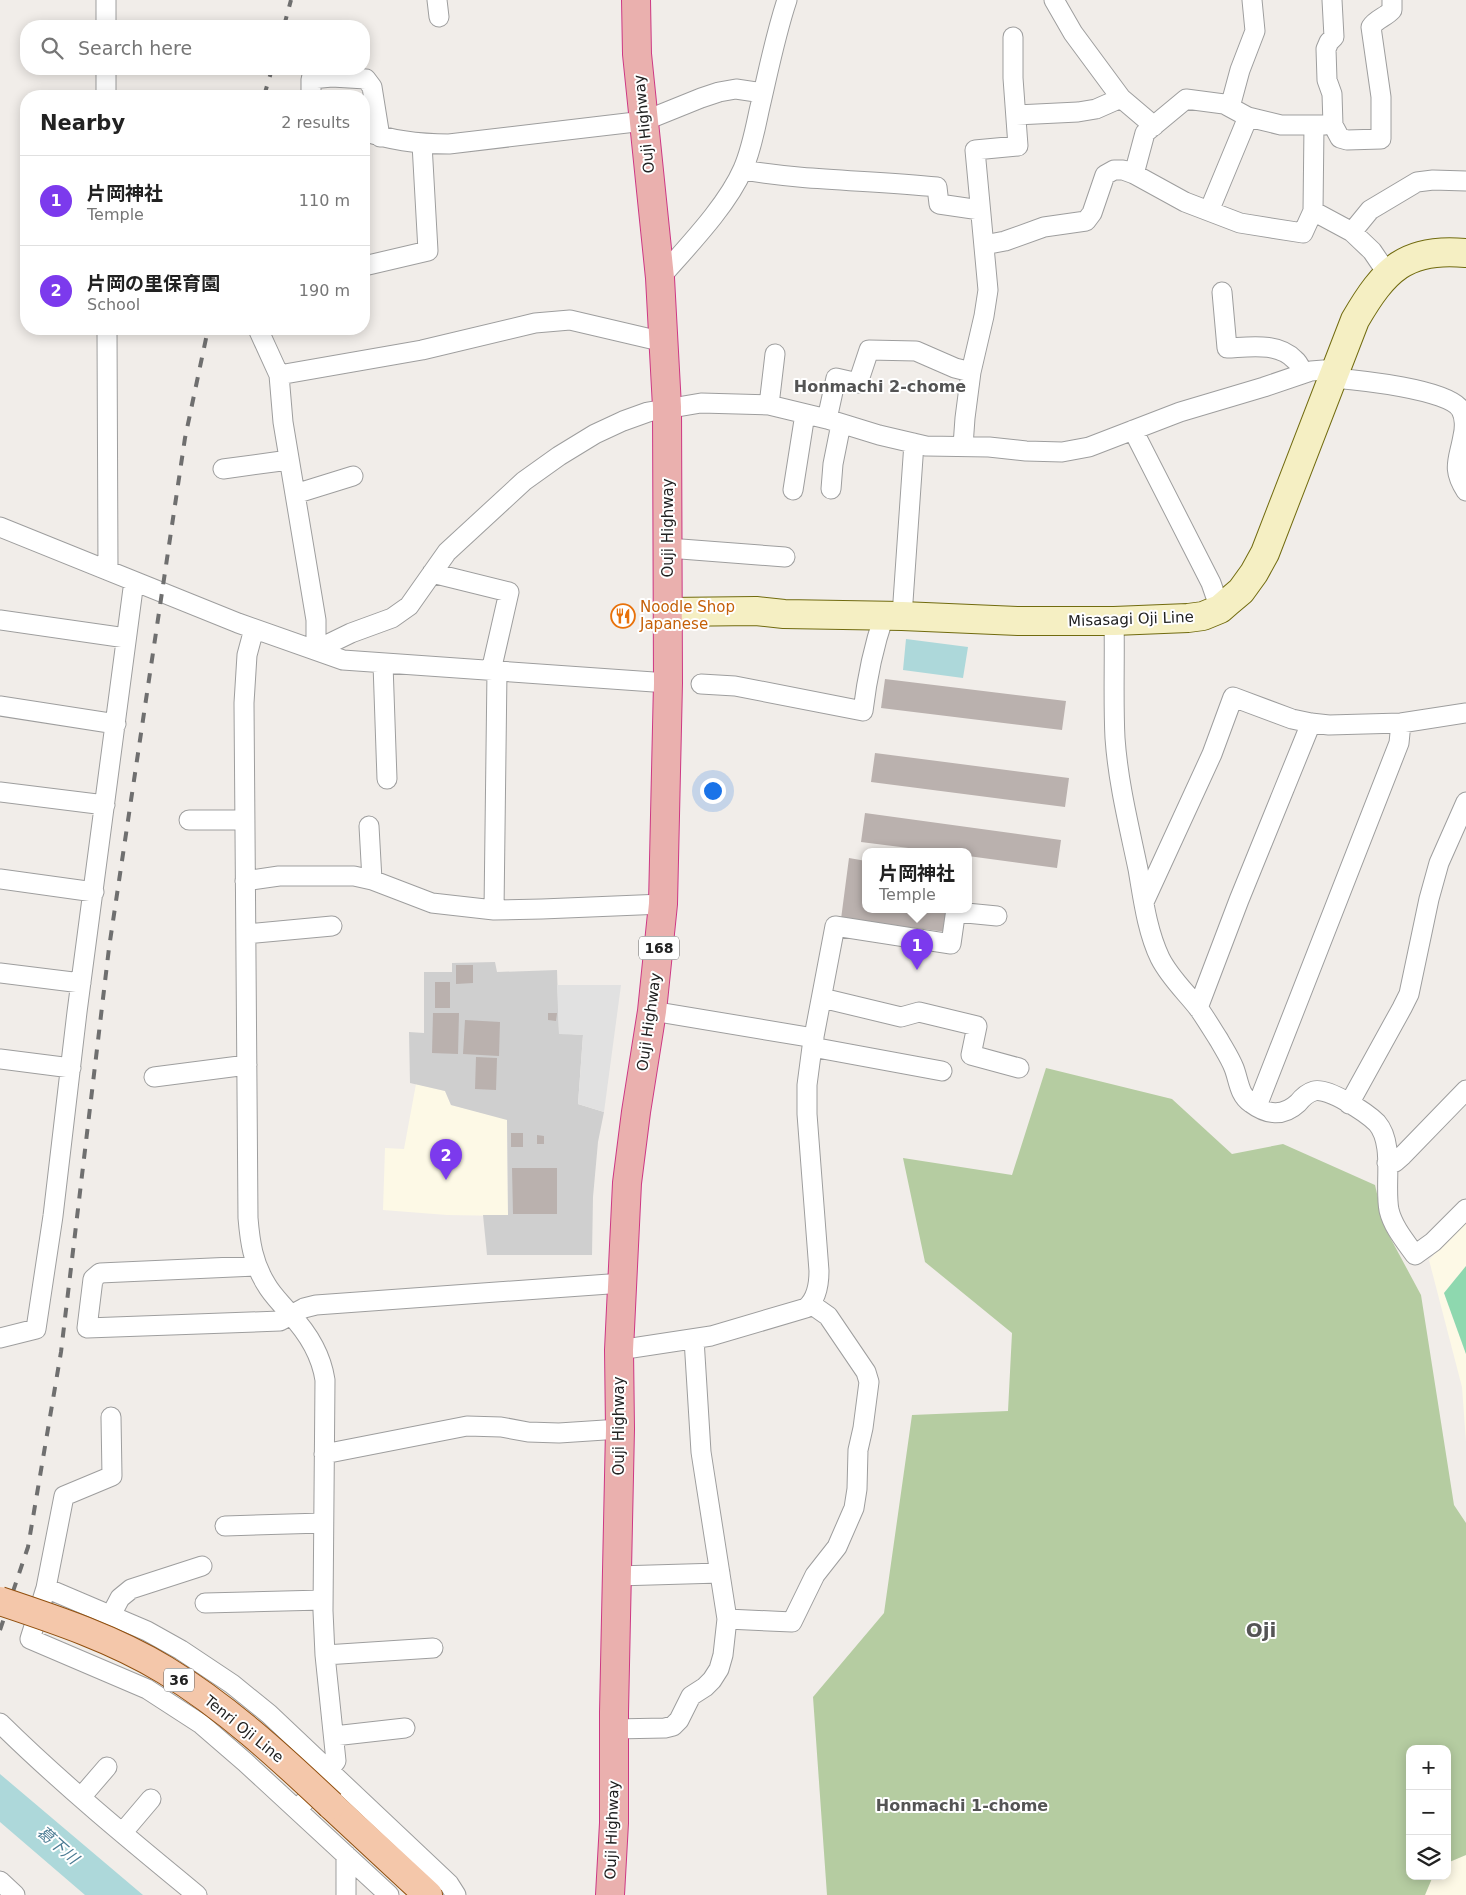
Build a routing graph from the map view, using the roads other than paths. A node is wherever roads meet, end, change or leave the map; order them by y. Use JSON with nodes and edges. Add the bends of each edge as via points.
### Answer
{"nodes":[{"id":1,"x":106,"y":0,"type":"edge"},
{"id":2,"x":636,"y":0,"type":"edge"},
{"id":3,"x":787,"y":0,"type":"edge"},
{"id":4,"x":1054,"y":0,"type":"edge"},
{"id":5,"x":1252,"y":0,"type":"edge"},
{"id":6,"x":1332,"y":0,"type":"edge"},
{"id":7,"x":1392,"y":0,"type":"edge"},
{"id":8,"x":106,"y":20,"type":"edge"},
{"id":9,"x":1013,"y":37,"type":"dead end"},
{"id":10,"x":106,"y":75,"type":"edge"},
{"id":11,"x":106,"y":90,"type":"edge"},
{"id":12,"x":311,"y":90,"type":"edge"},
{"id":13,"x":763,"y":93,"type":"junction"},
{"id":14,"x":1121,"y":98,"type":"junction"},
{"id":15,"x":1230,"y":107,"type":"junction"},
{"id":16,"x":1016,"y":115,"type":"junction"},
{"id":17,"x":1248,"y":117,"type":"junction"},
{"id":18,"x":644,"y":121,"type":"junction"},
{"id":19,"x":1333,"y":125,"type":"junction"},
{"id":20,"x":1154,"y":126,"type":"junction"},
{"id":21,"x":1314,"y":126,"type":"junction"},
{"id":22,"x":372,"y":134,"type":"edge"},
{"id":23,"x":422,"y":144,"type":"junction"},
{"id":24,"x":743,"y":170,"type":"junction"},
{"id":25,"x":1134,"y":174,"type":"junction"},
{"id":26,"x":1466,"y":181,"type":"edge"},
{"id":27,"x":980,"y":210,"type":"junction"},
{"id":28,"x":1209,"y":211,"type":"junction"},
{"id":29,"x":1313,"y":211,"type":"junction"},
{"id":30,"x":1352,"y":232,"type":"junction"},
{"id":31,"x":984,"y":245,"type":"junction"},
{"id":32,"x":1466,"y":253,"type":"edge"},
{"id":33,"x":370,"y":265,"type":"edge"},
{"id":34,"x":1387,"y":273,"type":"junction"},
{"id":35,"x":660,"y":278,"type":"junction"},
{"id":36,"x":1222,"y":292,"type":"dead end"},
{"id":37,"x":107,"y":335,"type":"edge"},
{"id":38,"x":261,"y":335,"type":"edge"},
{"id":39,"x":664,"y":342,"type":"junction"},
{"id":40,"x":775,"y":354,"type":"dead end"},
{"id":41,"x":971,"y":372,"type":"junction"},
{"id":42,"x":1303,"y":374,"type":"junction"},
{"id":43,"x":1334,"y":374,"type":"junction"},
{"id":44,"x":279,"y":375,"type":"junction"},
{"id":45,"x":769,"y":405,"type":"junction"},
{"id":46,"x":667,"y":407,"type":"junction"},
{"id":47,"x":805,"y":414,"type":"junction"},
{"id":48,"x":834,"y":421,"type":"junction"},
{"id":49,"x":1132,"y":430,"type":"junction"},
{"id":50,"x":914,"y":444,"type":"junction"},
{"id":51,"x":963,"y":446,"type":"junction"},
{"id":52,"x":290,"y":460,"type":"junction"},
{"id":53,"x":223,"y":469,"type":"dead end"},
{"id":54,"x":353,"y":476,"type":"dead end"},
{"id":55,"x":830,"y":489,"type":"dead end"},
{"id":56,"x":793,"y":490,"type":"dead end"},
{"id":57,"x":1466,"y":491,"type":"edge"},
{"id":58,"x":295,"y":494,"type":"junction"},
{"id":59,"x":0,"y":527,"type":"edge"},
{"id":60,"x":668,"y":548,"type":"junction"},
{"id":61,"x":785,"y":557,"type":"dead end"},
{"id":62,"x":108,"y":570,"type":"junction"},
{"id":63,"x":432,"y":573,"type":"junction"},
{"id":64,"x":134,"y":581,"type":"junction"},
{"id":65,"x":1220,"y":609,"type":"junction"},
{"id":66,"x":668,"y":612,"type":"junction"},
{"id":67,"x":893,"y":616,"type":"junction"},
{"id":68,"x":0,"y":620,"type":"edge"},
{"id":69,"x":1114,"y":621,"type":"junction"},
{"id":70,"x":254,"y":629,"type":"junction"},
{"id":71,"x":126,"y":638,"type":"junction"},
{"id":72,"x":316,"y":650,"type":"junction"},
{"id":73,"x":383,"y":664,"type":"junction"},
{"id":74,"x":494,"y":671,"type":"junction"},
{"id":75,"x":668,"y":683,"type":"junction"},
{"id":76,"x":701,"y":684,"type":"dead end"},
{"id":77,"x":0,"y":706,"type":"edge"},
{"id":78,"x":1466,"y":713,"type":"edge"},
{"id":79,"x":1401,"y":723,"type":"junction"},
{"id":80,"x":116,"y":724,"type":"junction"},
{"id":81,"x":1311,"y":724,"type":"junction"},
{"id":82,"x":387,"y":779,"type":"dead end"},
{"id":83,"x":0,"y":792,"type":"edge"},
{"id":84,"x":1466,"y":802,"type":"edge"},
{"id":85,"x":105,"y":805,"type":"junction"},
{"id":86,"x":189,"y":820,"type":"dead end"},
{"id":87,"x":245,"y":820,"type":"junction"},
{"id":88,"x":369,"y":826,"type":"dead end"},
{"id":89,"x":0,"y":879,"type":"edge"},
{"id":90,"x":372,"y":880,"type":"junction"},
{"id":91,"x":246,"y":881,"type":"junction"},
{"id":92,"x":94,"y":892,"type":"junction"},
{"id":93,"x":1144,"y":902,"type":"junction"},
{"id":94,"x":663,"y":904,"type":"junction"},
{"id":95,"x":494,"y":910,"type":"junction"},
{"id":96,"x":972,"y":912,"type":"edge"},
{"id":97,"x":956,"y":913,"type":"edge"},
{"id":98,"x":997,"y":916,"type":"dead end"},
{"id":99,"x":332,"y":926,"type":"dead end"},
{"id":100,"x":246,"y":934,"type":"junction"},
{"id":101,"x":0,"y":973,"type":"edge"},
{"id":102,"x":81,"y":983,"type":"junction"},
{"id":103,"x":822,"y":998,"type":"junction"},
{"id":104,"x":1198,"y":1008,"type":"junction"},
{"id":105,"x":652,"y":1011,"type":"junction"},
{"id":106,"x":813,"y":1042,"type":"junction"},
{"id":107,"x":0,"y":1059,"type":"edge"},
{"id":108,"x":247,"y":1065,"type":"junction"},
{"id":109,"x":71,"y":1068,"type":"junction"},
{"id":110,"x":1019,"y":1068,"type":"dead end"},
{"id":111,"x":942,"y":1072,"type":"dead end"},
{"id":112,"x":154,"y":1077,"type":"dead end"},
{"id":113,"x":1466,"y":1090,"type":"edge"},
{"id":114,"x":1348,"y":1104,"type":"junction"},
{"id":115,"x":1256,"y":1106,"type":"junction"},
{"id":116,"x":1387,"y":1163,"type":"junction"},
{"id":117,"x":1466,"y":1209,"type":"edge"},
{"id":118,"x":256,"y":1266,"type":"junction"},
{"id":119,"x":623,"y":1283,"type":"junction"},
{"id":120,"x":811,"y":1304,"type":"junction"},
{"id":121,"x":292,"y":1315,"type":"junction"},
{"id":122,"x":0,"y":1338,"type":"edge"},
{"id":123,"x":694,"y":1339,"type":"junction"},
{"id":124,"x":619,"y":1350,"type":"junction"},
{"id":125,"x":111,"y":1417,"type":"dead end"},
{"id":126,"x":620,"y":1429,"type":"junction"},
{"id":127,"x":324,"y":1454,"type":"junction"},
{"id":128,"x":323,"y":1523,"type":"junction"},
{"id":129,"x":225,"y":1526,"type":"dead end"},
{"id":130,"x":202,"y":1566,"type":"dead end"},
{"id":131,"x":720,"y":1574,"type":"junction"},
{"id":132,"x":617,"y":1576,"type":"junction"},
{"id":133,"x":46,"y":1588,"type":"junction"},
{"id":134,"x":0,"y":1600,"type":"edge"},
{"id":135,"x":323,"y":1600,"type":"junction"},
{"id":136,"x":206,"y":1603,"type":"dead end"},
{"id":137,"x":111,"y":1615,"type":"junction"},
{"id":138,"x":727,"y":1619,"type":"junction"},
{"id":139,"x":433,"y":1648,"type":"dead end"},
{"id":140,"x":325,"y":1656,"type":"junction"},
{"id":141,"x":0,"y":1723,"type":"edge"},
{"id":142,"x":405,"y":1728,"type":"dead end"},
{"id":143,"x":614,"y":1729,"type":"junction"},
{"id":144,"x":334,"y":1736,"type":"junction"},
{"id":145,"x":107,"y":1767,"type":"dead end"},
{"id":146,"x":330,"y":1771,"type":"junction"},
{"id":147,"x":82,"y":1796,"type":"junction"},
{"id":148,"x":151,"y":1799,"type":"dead end"},
{"id":149,"x":298,"y":1810,"type":"junction"},
{"id":150,"x":123,"y":1832,"type":"junction"},
{"id":151,"x":346,"y":1855,"type":"junction"},
{"id":152,"x":0,"y":1882,"type":"edge"},
{"id":153,"x":14,"y":1895,"type":"edge"},
{"id":154,"x":197,"y":1895,"type":"edge"},
{"id":155,"x":346,"y":1895,"type":"edge"},
{"id":156,"x":389,"y":1895,"type":"edge"},
{"id":157,"x":428,"y":1895,"type":"edge"},
{"id":158,"x":456,"y":1895,"type":"edge"},
{"id":159,"x":610,"y":1895,"type":"edge"}],
"edges":[{"from":1,"to":8,"type":"street"},
{"from":2,"to":18,"type":"highway","name":"Ouji Highway","number":"168","via":[[637,54]]},
{"from":3,"to":13,"type":"street","via":[[776,32]]},
{"from":4,"to":14,"type":"street","via":[[1073,33]]},
{"from":5,"to":15,"type":"street","via":[[1255,31]]},
{"from":6,"to":19,"type":"street","via":[[1334,37],[1326,49]]},
{"from":7,"to":19,"type":"street","via":[[1392,10],[1371,27],[1381,97],[1381,139],[1340,138]]},
{"from":9,"to":16,"type":"street"},
{"from":10,"to":11,"type":"street"},
{"from":12,"to":22,"type":"street","via":[[311,80],[332,77],[366,79],[372,88]]},
{"from":13,"to":18,"type":"street","via":[[719,92]]},
{"from":13,"to":24,"type":"street"},
{"from":14,"to":16,"type":"street","via":[[1096,109],[1078,112]]},
{"from":14,"to":20,"type":"street"},
{"from":15,"to":17,"type":"street"},
{"from":15,"to":20,"type":"street","via":[[1186,99]]},
{"from":16,"to":27,"type":"street","via":[[1018,146],[975,150]]},
{"from":17,"to":21,"type":"street","via":[[1281,125]]},
{"from":17,"to":28,"type":"street"},
{"from":18,"to":23,"type":"street","via":[[489,140]]},
{"from":18,"to":35,"type":"highway","name":"Ouji Highway","number":"168"},
{"from":19,"to":21,"type":"street"},
{"from":20,"to":25,"type":"street","via":[[1145,133]]},
{"from":21,"to":29,"type":"street"},
{"from":22,"to":23,"type":"street"},
{"from":23,"to":33,"type":"street","via":[[428,251]]},
{"from":24,"to":27,"type":"street","via":[[938,187],[939,204]]},
{"from":24,"to":35,"type":"street","via":[[728,196]]},
{"from":25,"to":28,"type":"street","via":[[1185,202]]},
{"from":25,"to":31,"type":"street","via":[[1114,170],[1105,175],[1092,214],[1086,221],[1044,227]]},
{"from":26,"to":30,"type":"street","via":[[1417,182],[1370,210]]},
{"from":27,"to":31,"type":"street"},
{"from":28,"to":29,"type":"street","via":[[1240,223],[1303,233]]},
{"from":29,"to":30,"type":"street"},
{"from":30,"to":34,"type":"street","via":[[1372,251]]},
{"from":31,"to":41,"type":"street","via":[[988,290]]},
{"from":32,"to":34,"type":"main road","name":"Misasagi Oji Line","via":[[1422,254]]},
{"from":34,"to":43,"type":"main road","name":"Misasagi Oji Line","via":[[1355,320]]},
{"from":35,"to":39,"type":"highway","name":"Ouji Highway","number":"168"},
{"from":36,"to":42,"type":"street","via":[[1227,348],[1269,347],[1281,350],[1296,360]]},
{"from":37,"to":62,"type":"street"},
{"from":38,"to":44,"type":"street"},
{"from":39,"to":44,"type":"street","via":[[570,320],[535,323],[422,350]]},
{"from":39,"to":46,"type":"highway","name":"Ouji Highway","number":"168"},
{"from":40,"to":45,"type":"street"},
{"from":41,"to":48,"type":"street","via":[[916,351],[869,350],[858,383],[836,378]]},
{"from":41,"to":51,"type":"street"},
{"from":42,"to":43,"type":"street","via":[[1311,371]]},
{"from":42,"to":49,"type":"street"},
{"from":43,"to":57,"type":"street","via":[[1434,394],[1458,405],[1464,425],[1456,463]]},
{"from":43,"to":65,"type":"main road","name":"Misasagi Oji Line","via":[[1265,553],[1241,591]]},
{"from":44,"to":52,"type":"street"},
{"from":45,"to":46,"type":"street","via":[[701,403]]},
{"from":45,"to":47,"type":"street"},
{"from":46,"to":60,"type":"highway","name":"Ouji Highway","number":"168"},
{"from":46,"to":63,"type":"street","via":[[595,434],[531,476],[447,552]]},
{"from":47,"to":48,"type":"street"},
{"from":47,"to":56,"type":"street"},
{"from":48,"to":50,"type":"street"},
{"from":48,"to":55,"type":"street"},
{"from":49,"to":51,"type":"street","via":[[1089,447],[1062,452]]},
{"from":49,"to":65,"type":"street","via":[[1211,583]]},
{"from":50,"to":51,"type":"street"},
{"from":50,"to":67,"type":"street"},
{"from":52,"to":53,"type":"street"},
{"from":52,"to":58,"type":"street"},
{"from":54,"to":58,"type":"street"},
{"from":58,"to":72,"type":"street","via":[[316,620]]},
{"from":59,"to":62,"type":"street"},
{"from":60,"to":61,"type":"street"},
{"from":60,"to":66,"type":"highway","name":"Ouji Highway","number":"168"},
{"from":62,"to":64,"type":"street"},
{"from":63,"to":72,"type":"street","via":[[408,606],[392,618]]},
{"from":63,"to":74,"type":"street","via":[[509,592]]},
{"from":64,"to":70,"type":"street"},
{"from":64,"to":71,"type":"street"},
{"from":65,"to":69,"type":"main road","name":"Misasagi Oji Line","via":[[1188,618]]},
{"from":66,"to":67,"type":"main road","name":"Misasagi Oji Line","via":[[756,611]]},
{"from":66,"to":75,"type":"highway","name":"Ouji Highway","number":"168"},
{"from":67,"to":69,"type":"main road","name":"Misasagi Oji Line"},
{"from":67,"to":76,"type":"street","via":[[875,644],[863,711],[736,686]]},
{"from":68,"to":71,"type":"street"},
{"from":69,"to":93,"type":"street","via":[[1115,738]]},
{"from":70,"to":72,"type":"street"},
{"from":70,"to":87,"type":"street","via":[[245,678]]},
{"from":71,"to":80,"type":"street"},
{"from":72,"to":73,"type":"street","via":[[343,660]]},
{"from":73,"to":74,"type":"street"},
{"from":73,"to":82,"type":"street"},
{"from":74,"to":75,"type":"street"},
{"from":74,"to":95,"type":"street"},
{"from":75,"to":94,"type":"highway","name":"Ouji Highway","number":"168"},
{"from":77,"to":80,"type":"street"},
{"from":78,"to":79,"type":"street"},
{"from":79,"to":81,"type":"street"},
{"from":79,"to":115,"type":"street","via":[[1399,743]]},
{"from":80,"to":85,"type":"street"},
{"from":81,"to":93,"type":"street","via":[[1233,697],[1212,754]]},
{"from":81,"to":104,"type":"street"},
{"from":83,"to":85,"type":"street"},
{"from":84,"to":114,"type":"street","via":[[1439,863],[1409,994]]},
{"from":85,"to":92,"type":"street"},
{"from":86,"to":87,"type":"street"},
{"from":87,"to":91,"type":"street"},
{"from":88,"to":90,"type":"street"},
{"from":89,"to":92,"type":"street"},
{"from":90,"to":91,"type":"street","via":[[320,875]]},
{"from":90,"to":95,"type":"street","via":[[432,904]]},
{"from":91,"to":100,"type":"street"},
{"from":92,"to":102,"type":"street"},
{"from":93,"to":104,"type":"street","via":[[1160,957]]},
{"from":94,"to":95,"type":"street"},
{"from":94,"to":105,"type":"highway","name":"Ouji Highway","number":"168"},
{"from":96,"to":98,"type":"street"},
{"from":97,"to":103,"type":"street","via":[[951,944],[835,926]]},
{"from":99,"to":100,"type":"street"},
{"from":100,"to":108,"type":"street"},
{"from":101,"to":102,"type":"street"},
{"from":102,"to":109,"type":"street"},
{"from":103,"to":106,"type":"street"},
{"from":103,"to":110,"type":"street","via":[[901,1017],[919,1012],[977,1026],[971,1055]]},
{"from":104,"to":115,"type":"street","via":[[1226,1053],[1244,1097]]},
{"from":105,"to":106,"type":"street"},
{"from":105,"to":119,"type":"highway","name":"Ouji Highway","number":"168","via":[[627,1183]]},
{"from":106,"to":111,"type":"street"},
{"from":106,"to":120,"type":"street","via":[[807,1114],[819,1279]]},
{"from":107,"to":109,"type":"street"},
{"from":108,"to":112,"type":"street"},
{"from":108,"to":118,"type":"street","via":[[248,1218]]},
{"from":109,"to":122,"type":"street","via":[[36,1329]]},
{"from":113,"to":116,"type":"street","via":[[1404,1155],[1395,1162]]},
{"from":114,"to":115,"type":"street","via":[[1335,1095],[1314,1090],[1291,1110],[1282,1113],[1271,1113]]},
{"from":114,"to":116,"type":"street","via":[[1378,1124],[1383,1133]]},
{"from":116,"to":117,"type":"street","via":[[1389,1209],[1395,1225],[1415,1255]]},
{"from":118,"to":121,"type":"street","via":[[266,1285]]},
{"from":118,"to":121,"type":"street","via":[[100,1273],[93,1279],[87,1328],[280,1320]]},
{"from":119,"to":121,"type":"street","via":[[316,1305]]},
{"from":119,"to":124,"type":"highway","name":"Ouji Highway","number":"168"},
{"from":120,"to":123,"type":"street"},
{"from":120,"to":138,"type":"street","via":[[828,1316],[866,1372],[869,1382],[858,1450],[854,1508],[837,1546],[815,1575],[792,1622]]},
{"from":121,"to":127,"type":"street","via":[[315,1346],[323,1364]]},
{"from":123,"to":124,"type":"street"},
{"from":123,"to":131,"type":"street","via":[[701,1452]]},
{"from":124,"to":126,"type":"highway","name":"Ouji Highway","number":"168"},
{"from":125,"to":133,"type":"street","via":[[112,1476],[64,1496]]},
{"from":126,"to":127,"type":"street","via":[[559,1433],[467,1426]]},
{"from":126,"to":132,"type":"highway","name":"Ouji Highway","number":"168"},
{"from":127,"to":128,"type":"street"},
{"from":128,"to":129,"type":"street"},
{"from":128,"to":135,"type":"street"},
{"from":130,"to":137,"type":"street","via":[[131,1589],[120,1598]]},
{"from":131,"to":132,"type":"street"},
{"from":131,"to":138,"type":"street"},
{"from":132,"to":143,"type":"highway","name":"Ouji Highway","number":"168"},
{"from":133,"to":137,"type":"street"},
{"from":133,"to":149,"type":"street","via":[[30,1639],[147,1689],[200,1724]]},
{"from":134,"to":157,"type":"main road","name":"Tenri Oji Line","number":"36","bridge":true,"via":[[112,1642],[164,1670],[219,1706],[276,1754]]},
{"from":135,"to":136,"type":"street"},
{"from":135,"to":140,"type":"street"},
{"from":137,"to":146,"type":"street","via":[[147,1630],[232,1684]]},
{"from":138,"to":143,"type":"street","via":[[724,1655],[719,1669],[705,1687],[691,1696],[673,1726]]},
{"from":139,"to":140,"type":"street"},
{"from":140,"to":144,"type":"street"},
{"from":141,"to":147,"type":"street"},
{"from":142,"to":144,"type":"street"},
{"from":143,"to":159,"type":"highway","name":"Ouji Highway","number":"168"},
{"from":144,"to":146,"type":"street","via":[[336,1761]]},
{"from":145,"to":147,"type":"street"},
{"from":146,"to":149,"type":"street"},
{"from":146,"to":158,"type":"street","via":[[449,1884]]},
{"from":147,"to":150,"type":"street"},
{"from":148,"to":150,"type":"street"},
{"from":149,"to":151,"type":"street"},
{"from":150,"to":154,"type":"street"},
{"from":151,"to":155,"type":"street"},
{"from":151,"to":156,"type":"street"},
{"from":152,"to":153,"type":"street"}]}
